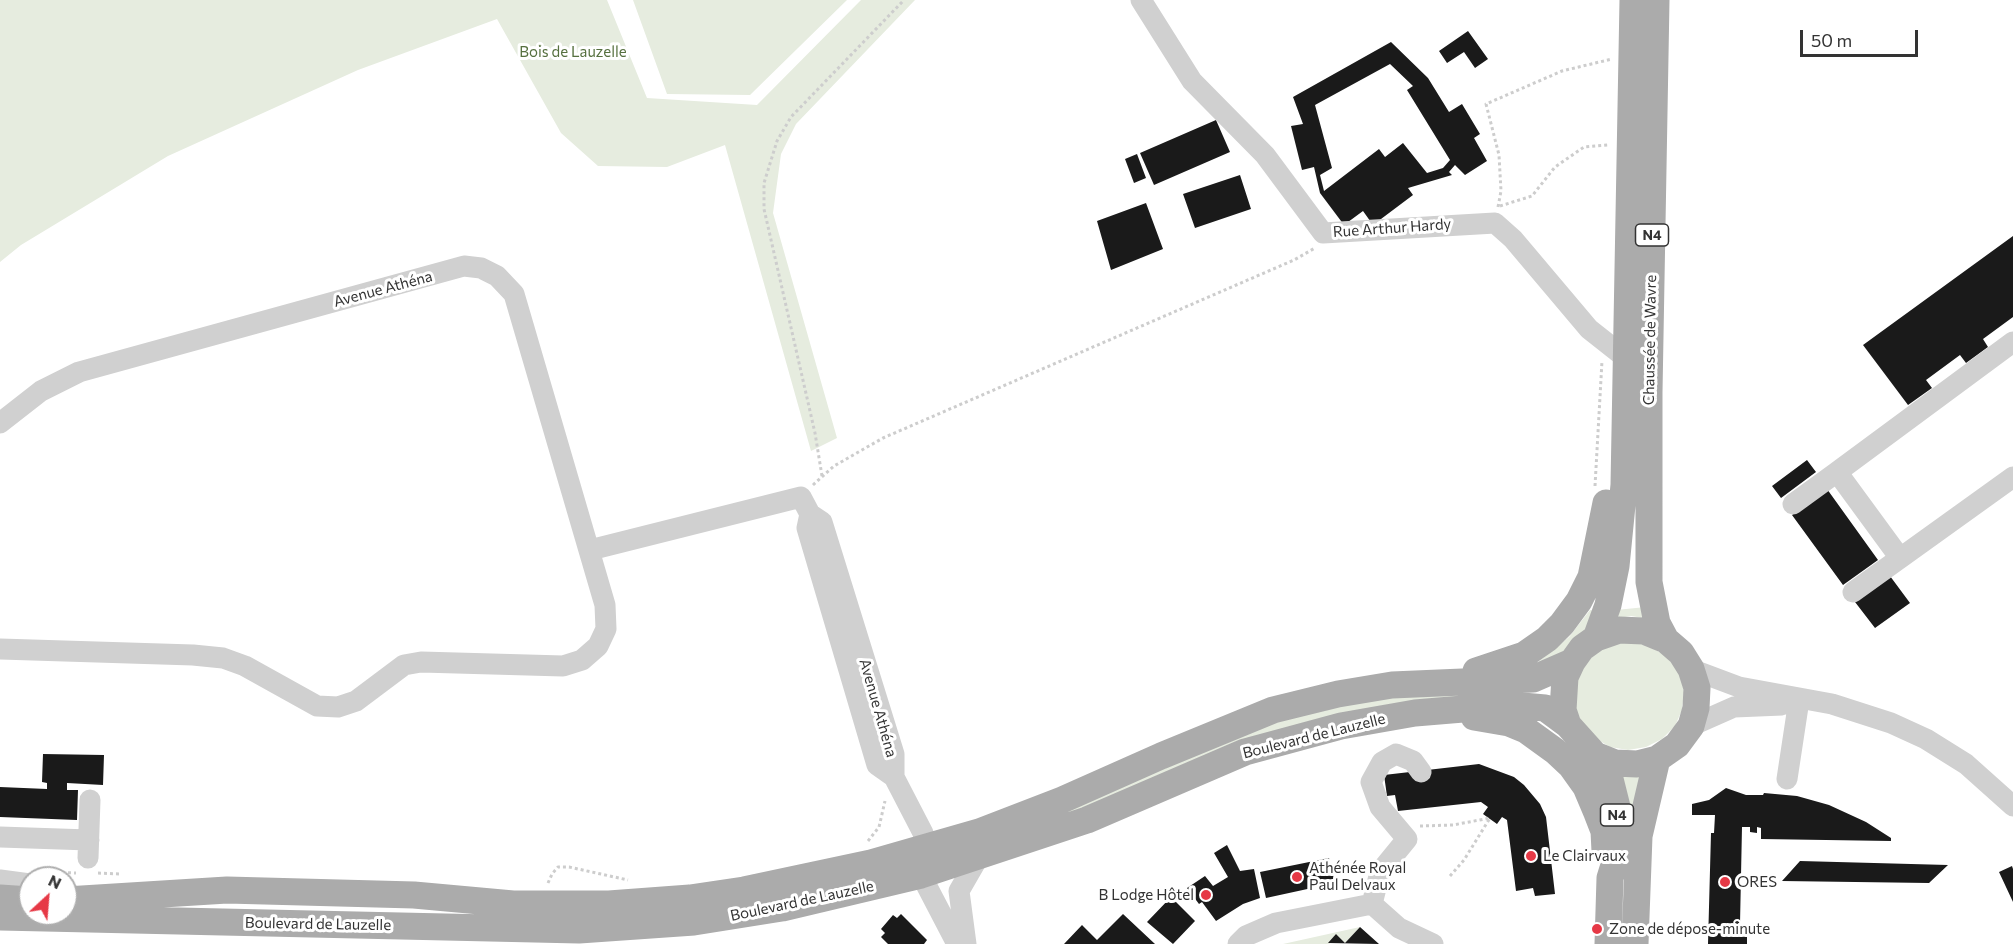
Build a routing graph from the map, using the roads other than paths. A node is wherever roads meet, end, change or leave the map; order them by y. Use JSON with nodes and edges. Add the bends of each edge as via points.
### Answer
{"nodes":[{"id":1,"x":1141,"y":0,"type":"edge"},
{"id":2,"x":1633,"y":0,"type":"edge"},
{"id":3,"x":1656,"y":0,"type":"edge"},
{"id":4,"x":2013,"y":342,"type":"edge"},
{"id":5,"x":1627,"y":365,"type":"junction"},
{"id":6,"x":0,"y":423,"type":"edge"},
{"id":7,"x":1837,"y":472,"type":"junction"},
{"id":8,"x":2013,"y":477,"type":"edge"},
{"id":9,"x":1793,"y":504,"type":"dead end"},
{"id":10,"x":590,"y":550,"type":"junction"},
{"id":11,"x":1900,"y":558,"type":"junction"},
{"id":12,"x":1854,"y":592,"type":"dead end"},
{"id":13,"x":1596,"y":638,"type":"junction"},
{"id":14,"x":1666,"y":640,"type":"junction"},
{"id":15,"x":0,"y":649,"type":"edge"},
{"id":16,"x":1572,"y":662,"type":"junction"},
{"id":17,"x":1691,"y":669,"type":"junction"},
{"id":18,"x":1437,"y":681,"type":"junction"},
{"id":19,"x":1799,"y":700,"type":"junction"},
{"id":20,"x":1414,"y":713,"type":"junction"},
{"id":21,"x":1568,"y":725,"type":"junction"},
{"id":22,"x":1690,"y":726,"type":"junction"},
{"id":23,"x":1595,"y":755,"type":"junction"},
{"id":24,"x":1657,"y":759,"type":"junction"},
{"id":25,"x":1422,"y":772,"type":"dead end"},
{"id":26,"x":1787,"y":779,"type":"dead end"},
{"id":27,"x":90,"y":800,"type":"dead end"},
{"id":28,"x":2013,"y":806,"type":"edge"},
{"id":29,"x":0,"y":837,"type":"edge"},
{"id":30,"x":935,"y":846,"type":"junction"},
{"id":31,"x":978,"y":858,"type":"junction"},
{"id":32,"x":921,"y":875,"type":"junction"},
{"id":33,"x":1610,"y":878,"type":"junction"},
{"id":34,"x":0,"y":880,"type":"edge"},
{"id":35,"x":18,"y":882,"type":"edge"},
{"id":36,"x":78,"y":889,"type":"edge"},
{"id":37,"x":189,"y":891,"type":"junction"},
{"id":38,"x":0,"y":898,"type":"edge"},
{"id":39,"x":18,"y":899,"type":"edge"},
{"id":40,"x":78,"y":899,"type":"edge"},
{"id":41,"x":1372,"y":904,"type":"junction"},
{"id":42,"x":0,"y":917,"type":"edge"},
{"id":43,"x":957,"y":944,"type":"edge"},
{"id":44,"x":966,"y":944,"type":"edge"},
{"id":45,"x":1238,"y":944,"type":"edge"},
{"id":46,"x":1433,"y":944,"type":"edge"},
{"id":47,"x":1608,"y":944,"type":"edge"},
{"id":48,"x":1635,"y":944,"type":"edge"}],
"edges":[{"from":1,"to":5,"type":"street","name":"Rue Arthur Hardy","via":[[1192,81],[1265,155],[1323,233],[1497,215],[1589,329]]},
{"from":2,"to":5,"type":"main road","name":"Chaussée de Wavre","number":"N4"},
{"from":3,"to":14,"type":"main road","name":"Chaussée de Wavre","number":"N4","via":[[1649,582],[1657,622]]},
{"from":4,"to":7,"type":"street"},
{"from":5,"to":13,"type":"main road","name":"Chaussée de Wavre","number":"N4","via":[[1621,521],[1608,605]]},
{"from":5,"to":18,"type":"main road","via":[[1614,396],[1610,477],[1598,554],[1579,601],[1547,639],[1524,655]]},
{"from":6,"to":10,"type":"street","name":"Avenue Athéna","via":[[41,391],[79,372],[464,266],[481,268],[497,276],[514,294]]},
{"from":7,"to":9,"type":"street"},
{"from":7,"to":11,"type":"street"},
{"from":8,"to":11,"type":"street"},
{"from":10,"to":15,"type":"street","name":"Avenue Athéna","via":[[605,605],[606,629],[598,646],[582,660],[563,666],[421,662],[404,665],[356,701],[338,707],[317,706],[223,658]]},
{"from":10,"to":30,"type":"street","name":"Avenue Athéna","via":[[801,497],[810,514],[822,522],[894,754],[894,777],[923,833]]},
{"from":11,"to":12,"type":"street"},
{"from":13,"to":14,"type":"main road","name":"Chaussée de Wavre","number":"N4","via":[[1619,630],[1644,631]]},
{"from":13,"to":16,"type":"main road","name":"Chaussée de Wavre","number":"N4"},
{"from":14,"to":17,"type":"main road","name":"Chaussée de Wavre","number":"N4"},
{"from":16,"to":18,"type":"main road","name":"Boulevard de Lauzelle","via":[[1533,679]]},
{"from":16,"to":21,"type":"main road","name":"Chaussée de Wavre","number":"N4","via":[[1562,693]]},
{"from":17,"to":19,"type":"street","via":[[1739,687],[1791,695]]},
{"from":17,"to":22,"type":"main road","name":"Chaussée de Wavre","number":"N4","via":[[1697,688]]},
{"from":18,"to":30,"type":"main road","name":"Boulevard de Lauzelle","via":[[1338,694],[1273,710],[1018,818]]},
{"from":19,"to":22,"type":"street","via":[[1790,705],[1734,707]]},
{"from":19,"to":26,"type":"street"},
{"from":19,"to":28,"type":"street","via":[[1855,710],[1926,739],[1966,764]]},
{"from":20,"to":21,"type":"main road","name":"Boulevard de Lauzelle","via":[[1469,706],[1528,705],[1553,712]]},
{"from":20,"to":31,"type":"main road","name":"Boulevard de Lauzelle","via":[[1341,726],[1245,752],[1087,820]]},
{"from":20,"to":33,"type":"main road","via":[[1486,717],[1509,723],[1555,751],[1586,787],[1598,813]]},
{"from":21,"to":23,"type":"main road","number":"N4"},
{"from":22,"to":24,"type":"main road","name":"Chaussée de Wavre","number":"N4","via":[[1677,746]]},
{"from":23,"to":24,"type":"main road","name":"Chaussée de Wavre","number":"N4","via":[[1615,763]]},
{"from":23,"to":33,"type":"main road","number":"N4","via":[[1610,780],[1617,807],[1615,862]]},
{"from":24,"to":48,"type":"main road","number":"N4","via":[[1639,836]]},
{"from":25,"to":41,"type":"street","via":[[1413,761],[1396,754],[1382,762],[1371,782],[1380,807],[1407,839],[1380,872]]},
{"from":27,"to":29,"type":"street","via":[[88,849]]},
{"from":30,"to":32,"type":"main road"},
{"from":30,"to":37,"type":"main road","name":"Boulevard de Lauzelle","via":[[744,890],[609,904],[513,904],[385,894]]},
{"from":31,"to":32,"type":"main road","name":"Boulevard de Lauzelle"},
{"from":31,"to":44,"type":"street","via":[[959,891]]},
{"from":32,"to":42,"type":"main road","name":"Boulevard de Lauzelle","via":[[740,915],[616,928]]},
{"from":32,"to":43,"type":"street"},
{"from":33,"to":47,"type":"main road","number":"N4"},
{"from":34,"to":35,"type":"street"},
{"from":36,"to":37,"type":"street","via":[[165,886]]},
{"from":37,"to":40,"type":"main road","name":"Boulevard de Lauzelle"},
{"from":38,"to":39,"type":"main road"},
{"from":41,"to":45,"type":"street","via":[[1276,923],[1246,936]]},
{"from":41,"to":46,"type":"street","via":[[1399,928]]}]}
